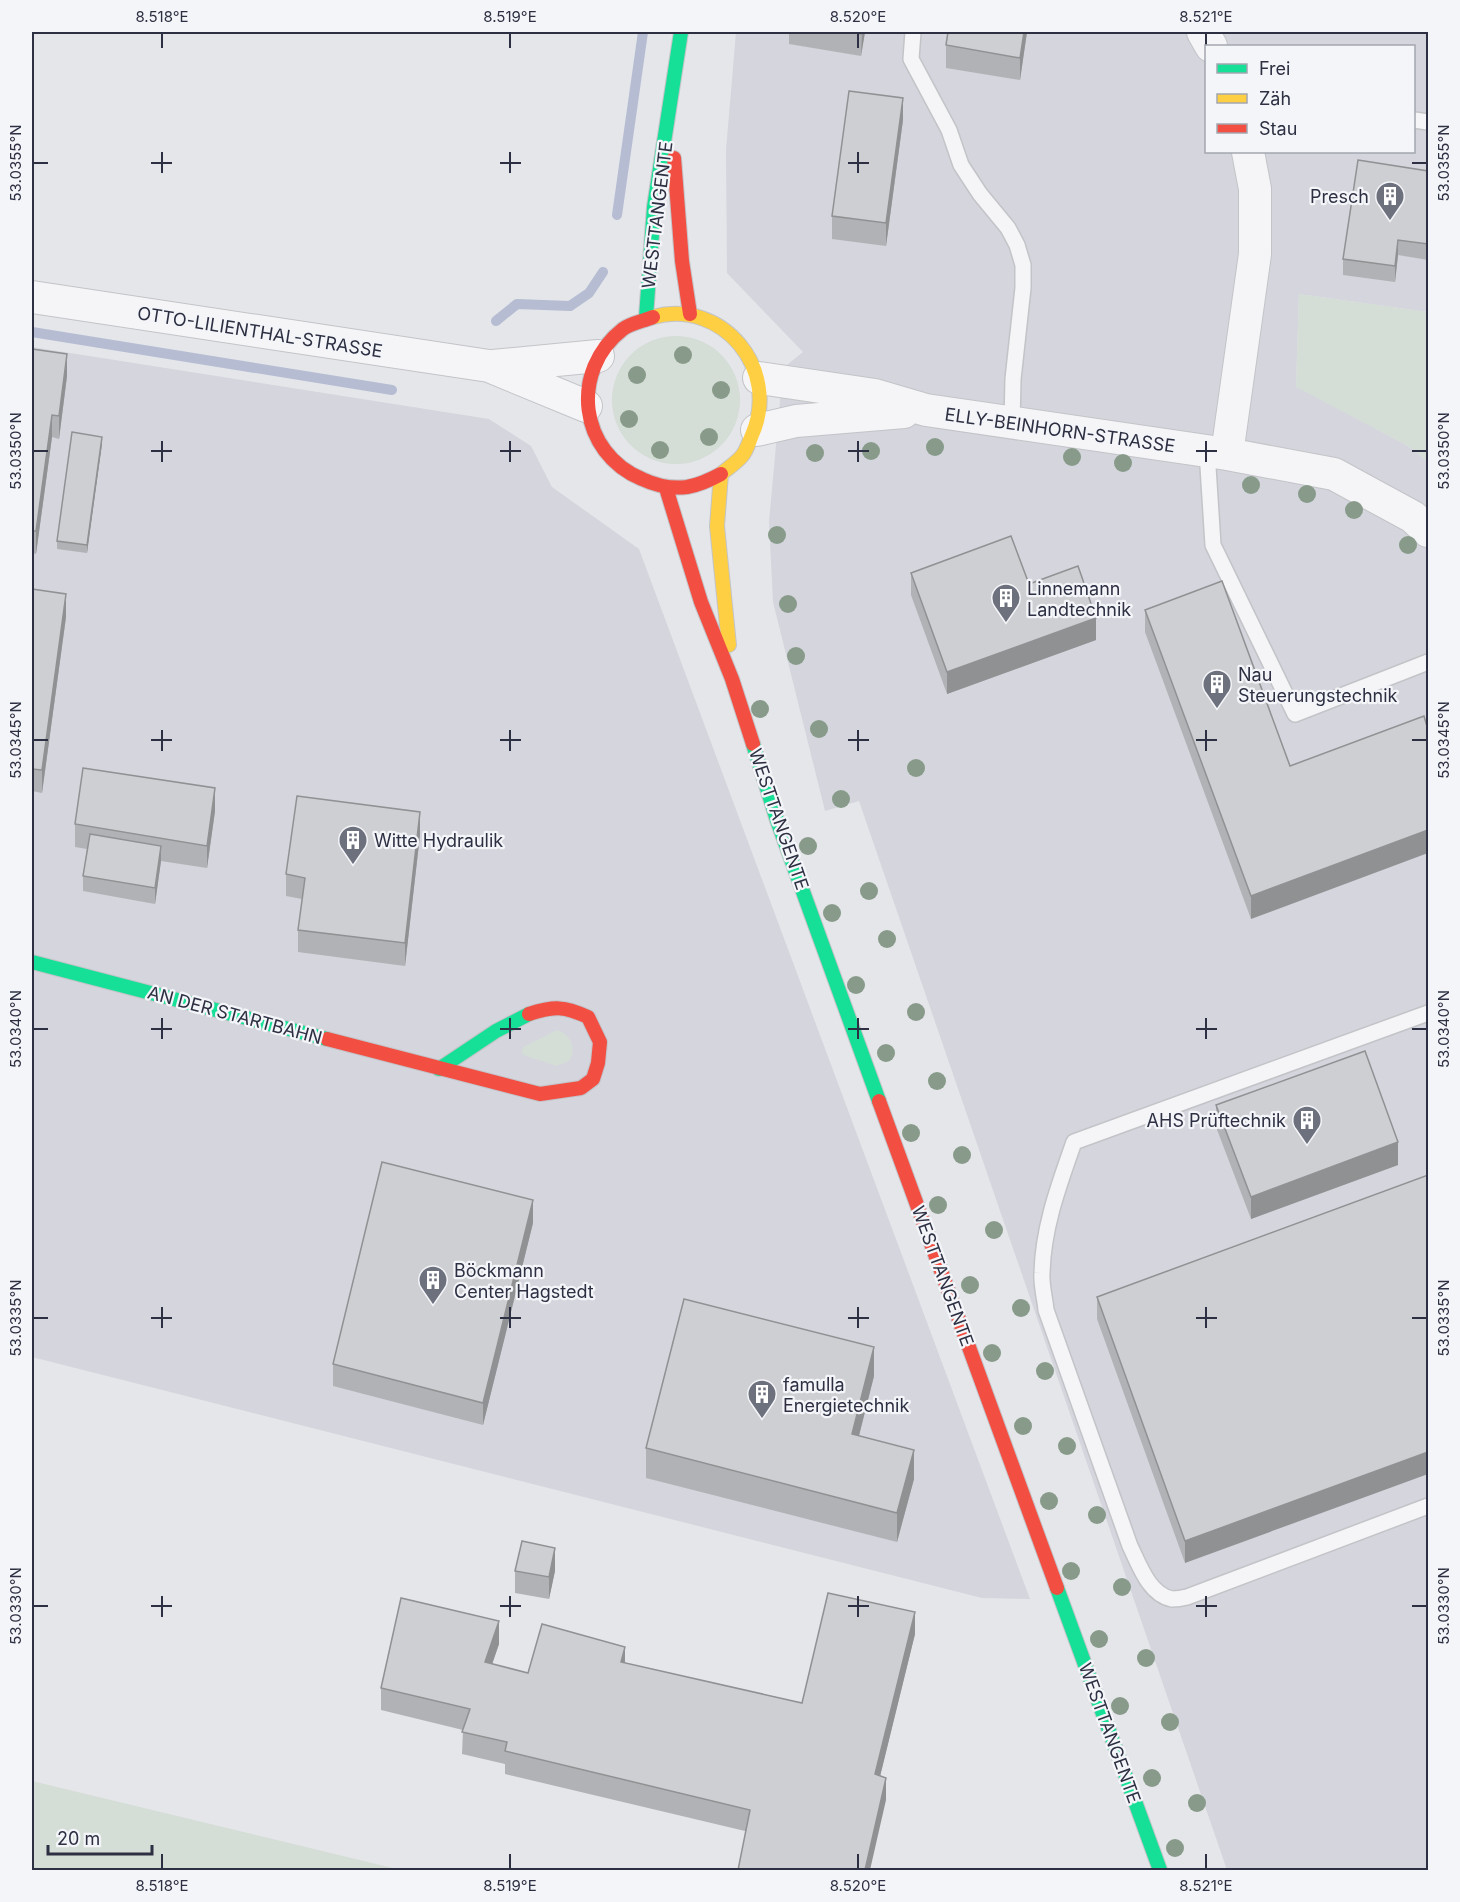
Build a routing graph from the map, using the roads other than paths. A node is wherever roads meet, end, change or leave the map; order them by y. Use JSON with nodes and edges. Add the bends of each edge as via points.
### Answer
{"nodes":[{"id":1,"x":681,"y":32,"type":"edge"},
{"id":2,"x":913,"y":32,"type":"edge"},
{"id":3,"x":670,"y":114,"type":"junction"},
{"id":4,"x":1248,"y":153,"type":"edge"},
{"id":5,"x":32,"y":297,"type":"edge"},
{"id":6,"x":690,"y":315,"type":"junction"},
{"id":7,"x":646,"y":317,"type":"junction"},
{"id":8,"x":598,"y":356,"type":"junction"},
{"id":9,"x":489,"y":366,"type":"junction"},
{"id":10,"x":759,"y":378,"type":"junction"},
{"id":11,"x":586,"y":406,"type":"junction"},
{"id":12,"x":926,"y":410,"type":"junction"},
{"id":13,"x":1012,"y":423,"type":"junction"},
{"id":14,"x":757,"y":430,"type":"junction"},
{"id":15,"x":1217,"y":453,"type":"junction"},
{"id":16,"x":721,"y":474,"type":"junction"},
{"id":17,"x":666,"y":488,"type":"junction"},
{"id":18,"x":1428,"y":531,"type":"edge"},
{"id":19,"x":1428,"y":662,"type":"edge"},
{"id":20,"x":732,"y":680,"type":"junction"},
{"id":21,"x":32,"y":962,"type":"edge"},
{"id":22,"x":1428,"y":1013,"type":"edge"},
{"id":23,"x":440,"y":1069,"type":"junction"},
{"id":24,"x":1428,"y":1506,"type":"edge"},
{"id":25,"x":1160,"y":1870,"type":"edge"}],
"edges":[{"from":1,"to":3,"type":"street","name":"WESTTANGENTE"},
{"from":2,"to":13,"type":"lane","via":[[911,59],[949,130],[961,165],[1008,228],[1023,265]]},
{"from":3,"to":6,"type":"street","name":"WESTTANGENTE"},
{"from":3,"to":7,"type":"street","name":"WESTTANGENTE","via":[[654,207]]},
{"from":4,"to":15,"type":"street","via":[[1255,189],[1255,254]]},
{"from":5,"to":9,"type":"street","name":"OTTO-LILIENTHAL-STRASSE"},
{"from":6,"to":7,"type":"street","name":"WESTTANGENTE"},
{"from":6,"to":10,"type":"street","name":"WESTTANGENTE","via":[[713,322],[734,336]]},
{"from":7,"to":8,"type":"street","name":"WESTTANGENTE","via":[[611,339]]},
{"from":8,"to":9,"type":"street","name":"OTTO-LILIENTHAL-STRASSE"},
{"from":8,"to":11,"type":"street","name":"WESTTANGENTE","via":[[588,380]]},
{"from":9,"to":11,"type":"street","name":"OTTO-LILIENTHAL-STRASSE"},
{"from":10,"to":12,"type":"street","name":"ELLY-BEINHORN-STRASSE","via":[[874,395]]},
{"from":10,"to":14,"type":"street","name":"WESTTANGENTE","via":[[762,395]]},
{"from":11,"to":17,"type":"street","name":"WESTTANGENTE","via":[[603,452],[620,470],[642,482]]},
{"from":12,"to":13,"type":"street","name":"ELLY-BEINHORN-STRASSE"},
{"from":12,"to":14,"type":"street","name":"ELLY-BEINHORN-STRASSE","via":[[796,421]]},
{"from":13,"to":15,"type":"street","name":"ELLY-BEINHORN-STRASSE"},
{"from":14,"to":16,"type":"street","name":"WESTTANGENTE","via":[[743,455]]},
{"from":15,"to":18,"type":"street","name":"ELLY-BEINHORN-STRASSE","via":[[1334,474],[1413,517]]},
{"from":15,"to":19,"type":"lane","via":[[1213,545],[1295,714]]},
{"from":16,"to":17,"type":"street","name":"WESTTANGENTE","via":[[695,486]]},
{"from":16,"to":20,"type":"street","name":"WESTTANGENTE","via":[[717,526]]},
{"from":17,"to":20,"type":"street","name":"WESTTANGENTE","via":[[701,602]]},
{"from":20,"to":25,"type":"street","name":"WESTTANGENTE","via":[[777,820]]},
{"from":21,"to":23,"type":"street","name":"AN DER STARTBAHN"},
{"from":22,"to":24,"type":"lane","via":[[1074,1142],[1052,1205],[1041,1275],[1046,1310],[1130,1546],[1155,1590],[1172,1599],[1187,1597]]},
{"from":23,"to":23,"type":"street","name":"AN DER STARTBAHN","via":[[540,1094],[563,1092],[581,1088],[593,1078],[600,1042],[588,1017],[560,1006],[548,1008],[476,1042]]}]}
